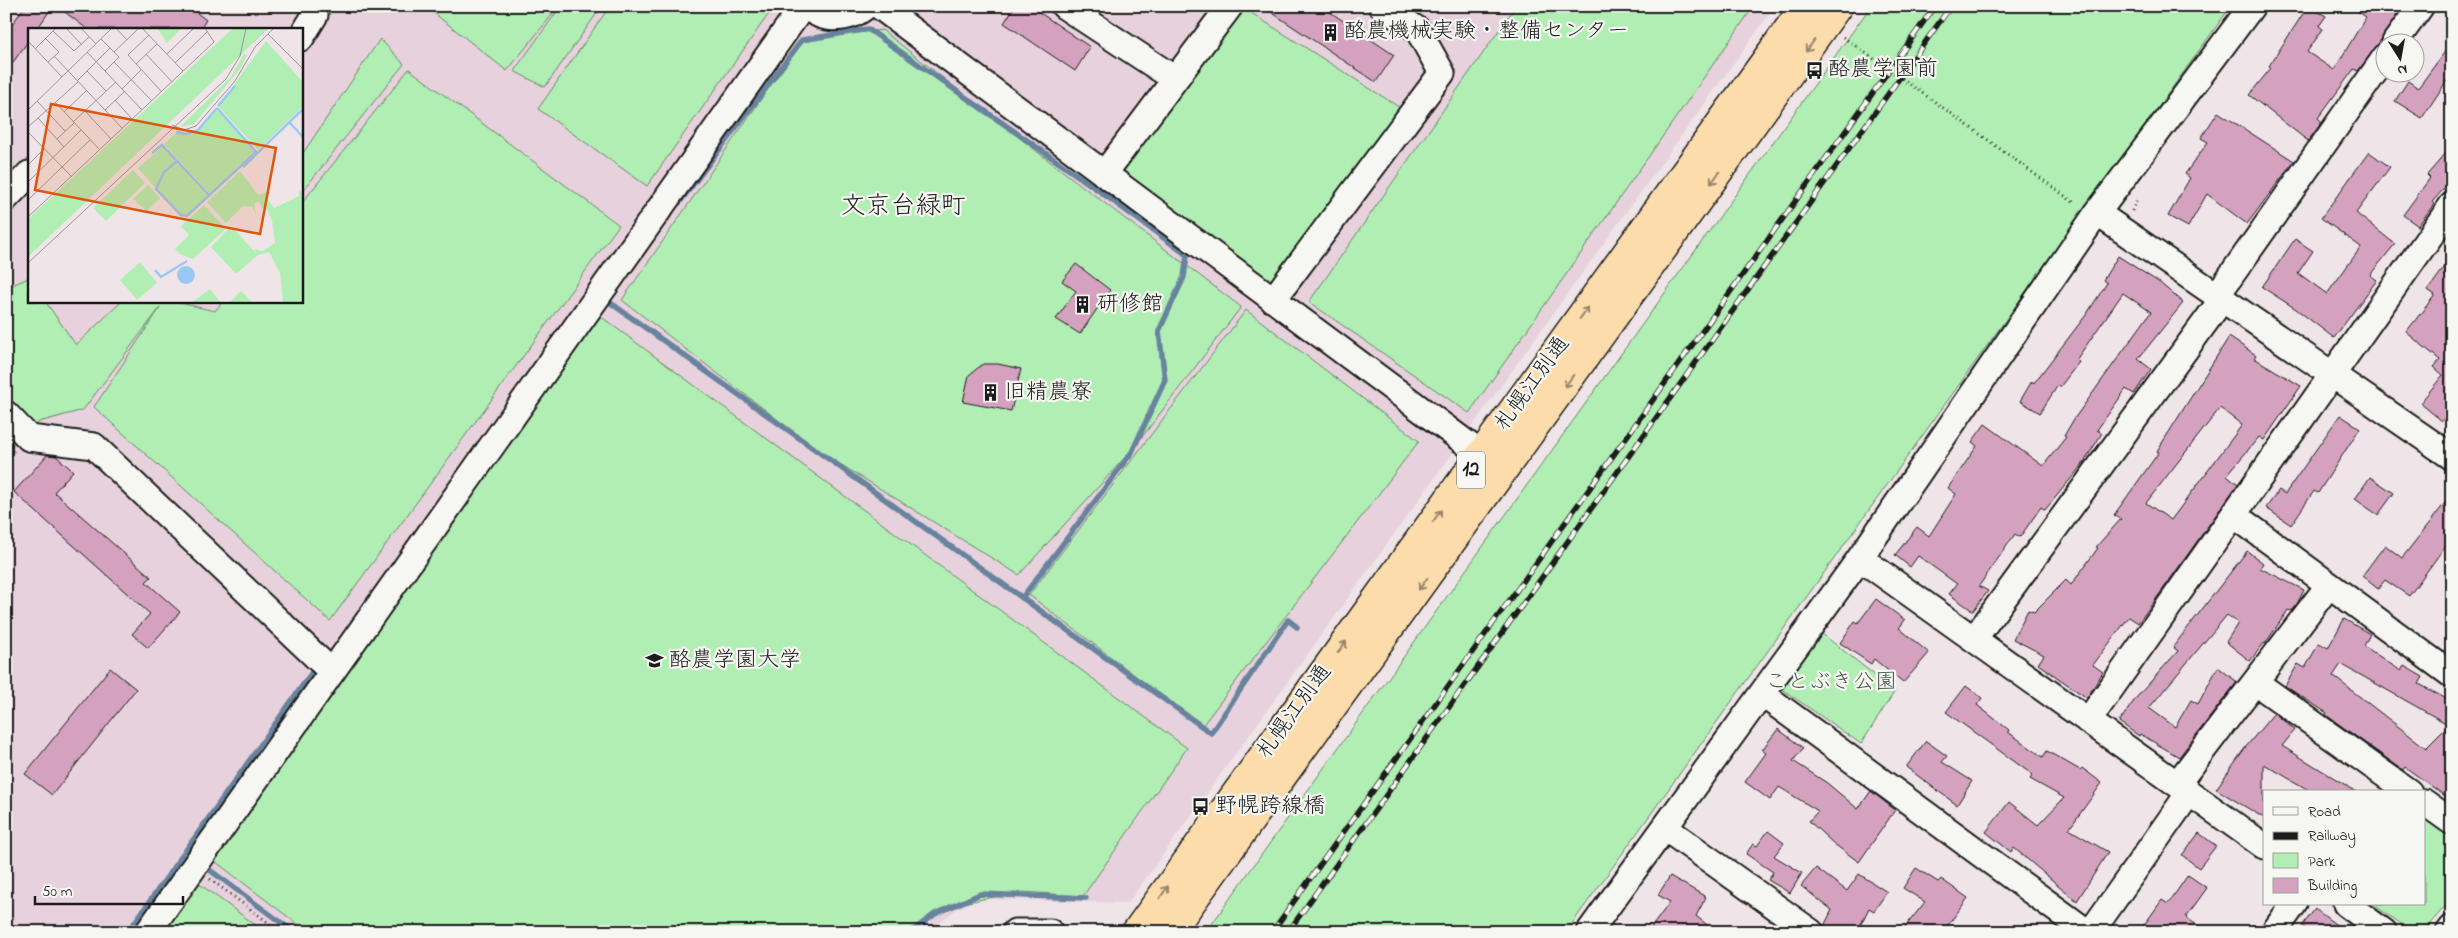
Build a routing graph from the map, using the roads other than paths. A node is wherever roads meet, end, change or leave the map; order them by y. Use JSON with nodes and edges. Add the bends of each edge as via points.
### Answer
{"nodes":[{"id":1,"x":803,"y":6,"type":"edge"},
{"id":2,"x":808,"y":6,"type":"edge"},
{"id":3,"x":866,"y":6,"type":"edge"},
{"id":4,"x":879,"y":6,"type":"edge"},
{"id":5,"x":1064,"y":6,"type":"edge"},
{"id":6,"x":1230,"y":6,"type":"edge"},
{"id":7,"x":1382,"y":6,"type":"edge"},
{"id":8,"x":1805,"y":6,"type":"edge"},
{"id":9,"x":1838,"y":6,"type":"edge"},
{"id":10,"x":2252,"y":6,"type":"edge"},
{"id":11,"x":2421,"y":6,"type":"edge"},
{"id":12,"x":315,"y":14,"type":"dead end"},
{"id":13,"x":2402,"y":32,"type":"edge"},
{"id":14,"x":302,"y":36,"type":"edge"},
{"id":15,"x":2376,"y":71,"type":"edge"},
{"id":16,"x":1175,"y":80,"type":"junction"},
{"id":17,"x":1104,"y":174,"type":"junction"},
{"id":18,"x":28,"y":175,"type":"edge"},
{"id":19,"x":6,"y":198,"type":"edge"},
{"id":20,"x":2452,"y":205,"type":"edge"},
{"id":21,"x":2089,"y":210,"type":"junction"},
{"id":22,"x":2221,"y":296,"type":"junction"},
{"id":23,"x":1273,"y":300,"type":"junction"},
{"id":24,"x":2334,"y":375,"type":"junction"},
{"id":25,"x":6,"y":414,"type":"edge"},
{"id":26,"x":2449,"y":449,"type":"edge"},
{"id":27,"x":1482,"y":455,"type":"junction"},
{"id":28,"x":1505,"y":471,"type":"junction"},
{"id":29,"x":2234,"y":515,"type":"junction"},
{"id":30,"x":1860,"y":558,"type":"junction"},
{"id":31,"x":2329,"y":585,"type":"junction"},
{"id":32,"x":1974,"y":639,"type":"junction"},
{"id":33,"x":332,"y":672,"type":"junction"},
{"id":34,"x":2452,"y":675,"type":"edge"},
{"id":35,"x":2255,"y":682,"type":"junction"},
{"id":36,"x":1762,"y":694,"type":"junction"},
{"id":37,"x":2088,"y":721,"type":"junction"},
{"id":38,"x":2183,"y":789,"type":"junction"},
{"id":39,"x":2406,"y":790,"type":"edge"},
{"id":40,"x":2426,"y":803,"type":"edge"},
{"id":41,"x":2452,"y":822,"type":"edge"},
{"id":42,"x":1665,"y":828,"type":"junction"},
{"id":43,"x":2263,"y":845,"type":"edge"},
{"id":44,"x":2293,"y":906,"type":"edge"},
{"id":45,"x":2349,"y":906,"type":"edge"},
{"id":46,"x":2452,"y":928,"type":"edge"},
{"id":47,"x":148,"y":932,"type":"edge"},
{"id":48,"x":1015,"y":932,"type":"edge"},
{"id":49,"x":1050,"y":932,"type":"edge"},
{"id":50,"x":1136,"y":932,"type":"edge"},
{"id":51,"x":1170,"y":932,"type":"edge"},
{"id":52,"x":1589,"y":932,"type":"edge"},
{"id":53,"x":1811,"y":932,"type":"edge"},
{"id":54,"x":2087,"y":932,"type":"edge"},
{"id":55,"x":2091,"y":932,"type":"edge"},
{"id":56,"x":2274,"y":932,"type":"edge"},
{"id":57,"x":2384,"y":932,"type":"edge"},
{"id":58,"x":2449,"y":932,"type":"edge"}],
"edges":[{"from":1,"to":33,"type":"street"},
{"from":2,"to":3,"type":"street","via":[[816,13],[839,18],[851,16]]},
{"from":4,"to":17,"type":"street"},
{"from":5,"to":16,"type":"street"},
{"from":6,"to":16,"type":"street"},
{"from":7,"to":23,"type":"street","via":[[1418,30],[1442,73]]},
{"from":27,"to":8,"type":"highway","name":"札幌江別通","number":"12","one_way":true},
{"from":9,"to":28,"type":"highway","name":"札幌江別通","number":"12","one_way":true},
{"from":10,"to":21,"type":"street"},
{"from":11,"to":13,"type":"street"},
{"from":12,"to":14,"type":"street"},
{"from":15,"to":22,"type":"street"},
{"from":16,"to":17,"type":"street"},
{"from":17,"to":23,"type":"street"},
{"from":18,"to":19,"type":"street"},
{"from":20,"to":24,"type":"street"},
{"from":21,"to":22,"type":"street"},
{"from":21,"to":30,"type":"street"},
{"from":22,"to":24,"type":"street"},
{"from":22,"to":32,"type":"street"},
{"from":23,"to":27,"type":"street"},
{"from":24,"to":26,"type":"street"},
{"from":24,"to":29,"type":"street"},
{"from":25,"to":33,"type":"street","via":[[29,438],[94,446]]},
{"from":27,"to":28,"type":"street"},
{"from":50,"to":27,"type":"highway","name":"札幌江別通","number":"12","one_way":true},
{"from":28,"to":51,"type":"highway","name":"札幌江別通","number":"12","one_way":true},
{"from":29,"to":31,"type":"street"},
{"from":29,"to":37,"type":"street"},
{"from":30,"to":32,"type":"street"},
{"from":30,"to":36,"type":"street"},
{"from":31,"to":34,"type":"street"},
{"from":31,"to":35,"type":"street"},
{"from":32,"to":37,"type":"street"},
{"from":33,"to":47,"type":"street"},
{"from":35,"to":38,"type":"street"},
{"from":35,"to":39,"type":"street"},
{"from":36,"to":42,"type":"street"},
{"from":36,"to":54,"type":"street"},
{"from":37,"to":38,"type":"street"},
{"from":38,"to":43,"type":"street"},
{"from":38,"to":55,"type":"street"},
{"from":40,"to":41,"type":"street"},
{"from":42,"to":52,"type":"street"},
{"from":42,"to":53,"type":"street"},
{"from":44,"to":56,"type":"street"},
{"from":45,"to":57,"type":"street"},
{"from":46,"to":58,"type":"street"},
{"from":48,"to":49,"type":"street"}]}
